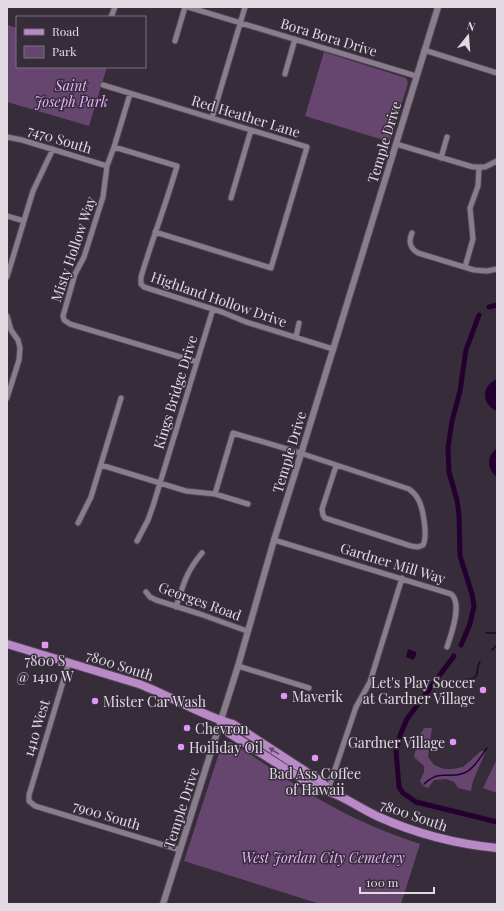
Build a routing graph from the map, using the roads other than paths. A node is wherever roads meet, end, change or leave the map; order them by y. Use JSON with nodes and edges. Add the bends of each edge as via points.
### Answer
{"nodes":[{"id":1,"x":185,"y":7,"type":"edge"},
{"id":2,"x":188,"y":7,"type":"edge"},
{"id":3,"x":245,"y":7,"type":"edge"},
{"id":4,"x":438,"y":7,"type":"edge"},
{"id":5,"x":240,"y":23,"type":"junction"},
{"id":6,"x":295,"y":39,"type":"junction"},
{"id":7,"x":175,"y":41,"type":"dead end"},
{"id":8,"x":424,"y":50,"type":"junction"},
{"id":9,"x":497,"y":73,"type":"edge"},
{"id":10,"x":285,"y":74,"type":"dead end"},
{"id":11,"x":416,"y":76,"type":"junction"},
{"id":12,"x":103,"y":85,"type":"dead end"},
{"id":13,"x":130,"y":94,"type":"junction"},
{"id":14,"x":212,"y":118,"type":"junction"},
{"id":15,"x":251,"y":130,"type":"junction"},
{"id":16,"x":7,"y":137,"type":"edge"},
{"id":17,"x":447,"y":137,"type":"dead end"},
{"id":18,"x":396,"y":144,"type":"junction"},
{"id":19,"x":114,"y":147,"type":"junction"},
{"id":20,"x":53,"y":149,"type":"junction"},
{"id":21,"x":441,"y":158,"type":"junction"},
{"id":22,"x":497,"y":161,"type":"edge"},
{"id":23,"x":107,"y":166,"type":"junction"},
{"id":24,"x":479,"y":168,"type":"junction"},
{"id":25,"x":231,"y":198,"type":"dead end"},
{"id":26,"x":7,"y":216,"type":"edge"},
{"id":27,"x":24,"y":221,"type":"junction"},
{"id":28,"x":155,"y":232,"type":"junction"},
{"id":29,"x":412,"y":233,"type":"dead end"},
{"id":30,"x":465,"y":267,"type":"junction"},
{"id":31,"x":497,"y":268,"type":"edge"},
{"id":32,"x":7,"y":277,"type":"edge"},
{"id":33,"x":213,"y":309,"type":"junction"},
{"id":34,"x":7,"y":316,"type":"edge"},
{"id":35,"x":299,"y":323,"type":"dead end"},
{"id":36,"x":296,"y":338,"type":"junction"},
{"id":37,"x":333,"y":349,"type":"junction"},
{"id":38,"x":197,"y":362,"type":"junction"},
{"id":39,"x":7,"y":398,"type":"edge"},
{"id":40,"x":121,"y":398,"type":"dead end"},
{"id":41,"x":302,"y":454,"type":"junction"},
{"id":42,"x":101,"y":465,"type":"junction"},
{"id":43,"x":336,"y":466,"type":"junction"},
{"id":44,"x":160,"y":483,"type":"junction"},
{"id":45,"x":215,"y":494,"type":"junction"},
{"id":46,"x":248,"y":504,"type":"dead end"},
{"id":47,"x":78,"y":523,"type":"dead end"},
{"id":48,"x":274,"y":540,"type":"junction"},
{"id":49,"x":137,"y":542,"type":"dead end"},
{"id":50,"x":202,"y":553,"type":"dead end"},
{"id":51,"x":402,"y":578,"type":"junction"},
{"id":52,"x":146,"y":592,"type":"dead end"},
{"id":53,"x":176,"y":607,"type":"junction"},
{"id":54,"x":247,"y":631,"type":"junction"},
{"id":55,"x":7,"y":644,"type":"edge"},
{"id":56,"x":447,"y":647,"type":"dead end"},
{"id":57,"x":69,"y":662,"type":"junction"},
{"id":58,"x":238,"y":666,"type":"junction"},
{"id":59,"x":309,"y":688,"type":"dead end"},
{"id":60,"x":220,"y":721,"type":"junction"},
{"id":61,"x":328,"y":790,"type":"junction"},
{"id":62,"x":29,"y":801,"type":"joint"},
{"id":63,"x":497,"y":848,"type":"edge"},
{"id":64,"x":180,"y":850,"type":"junction"},
{"id":65,"x":163,"y":904,"type":"edge"}],
"edges":[{"from":1,"to":7,"type":"street"},
{"from":2,"to":5,"type":"street","name":"Bora Bora Drive"},
{"from":3,"to":5,"type":"street"},
{"from":4,"to":8,"type":"street","name":"Temple Drive"},
{"from":5,"to":6,"type":"street","name":"Bora Bora Drive"},
{"from":5,"to":14,"type":"street"},
{"from":6,"to":10,"type":"street"},
{"from":6,"to":11,"type":"street","name":"Bora Bora Drive"},
{"from":8,"to":9,"type":"street"},
{"from":8,"to":11,"type":"street","name":"Temple Drive"},
{"from":11,"to":18,"type":"street","name":"Temple Drive"},
{"from":12,"to":13,"type":"street","name":"Red Heather Lane"},
{"from":13,"to":14,"type":"street","name":"Red Heather Lane"},
{"from":13,"to":19,"type":"street"},
{"from":14,"to":15,"type":"street","name":"Red Heather Lane"},
{"from":15,"to":25,"type":"street"},
{"from":15,"to":28,"type":"street","name":"Red Heather Lane","via":[[307,147],[271,268]]},
{"from":16,"to":20,"type":"street","name":"7470 South"},
{"from":17,"to":21,"type":"street"},
{"from":18,"to":21,"type":"street"},
{"from":18,"to":37,"type":"street","name":"Temple Drive"},
{"from":19,"to":23,"type":"street"},
{"from":19,"to":28,"type":"street","name":"Highland Hollow Drive","via":[[177,166]]},
{"from":20,"to":23,"type":"street","name":"7470 South"},
{"from":20,"to":27,"type":"street","via":[[36,181]]},
{"from":21,"to":24,"type":"street"},
{"from":22,"to":24,"type":"street"},
{"from":23,"to":38,"type":"street","name":"Misty Hollow Way","via":[[103,197],[84,257],[75,274],[64,311],[64,320],[70,324]]},
{"from":24,"to":30,"type":"street","via":[[478,186],[470,208],[473,239]]},
{"from":26,"to":27,"type":"street"},
{"from":27,"to":32,"type":"street"},
{"from":28,"to":33,"type":"street","name":"Highland Hollow Drive","via":[[141,284],[147,289]]},
{"from":29,"to":30,"type":"street","via":[[412,250]]},
{"from":30,"to":31,"type":"street","via":[[481,271]]},
{"from":33,"to":36,"type":"street","name":"Highland Hollow Drive"},
{"from":33,"to":38,"type":"street","name":"Kings Bridge Drive"},
{"from":34,"to":39,"type":"street","via":[[11,330],[18,340],[20,354]]},
{"from":35,"to":36,"type":"street"},
{"from":36,"to":37,"type":"street","name":"Highland Hollow Drive"},
{"from":37,"to":41,"type":"street","name":"Temple Drive"},
{"from":38,"to":44,"type":"street","name":"Kings Bridge Drive"},
{"from":40,"to":42,"type":"street"},
{"from":41,"to":43,"type":"street"},
{"from":41,"to":45,"type":"street","via":[[233,433]]},
{"from":41,"to":48,"type":"street","name":"Temple Drive"},
{"from":42,"to":44,"type":"street"},
{"from":42,"to":47,"type":"street","via":[[91,497]]},
{"from":43,"to":43,"type":"street","via":[[322,509],[325,518],[411,546],[418,547],[425,542],[422,508],[414,494],[402,486]]},
{"from":44,"to":45,"type":"street","via":[[186,491]]},
{"from":44,"to":49,"type":"street","name":"Kings Bridge Drive","via":[[148,520]]},
{"from":45,"to":46,"type":"street"},
{"from":48,"to":51,"type":"street","name":"Gardner Mill Way"},
{"from":48,"to":54,"type":"street","name":"Temple Drive"},
{"from":50,"to":53,"type":"street","via":[[186,576]]},
{"from":51,"to":56,"type":"street","name":"Gardner Mill Way","via":[[448,592],[455,597],[455,622]]},
{"from":51,"to":61,"type":"street","via":[[370,682],[356,707]]},
{"from":52,"to":53,"type":"street","name":"Georges Road","via":[[153,599]]},
{"from":53,"to":54,"type":"street","name":"Georges Road"},
{"from":54,"to":58,"type":"street","name":"Temple Drive"},
{"from":55,"to":57,"type":"main road","name":"7800 South"},
{"from":57,"to":60,"type":"main road","name":"7800 South","via":[[157,691]]},
{"from":57,"to":62,"type":"street","name":"1410 West","via":[[28,795]]},
{"from":58,"to":59,"type":"street"},
{"from":58,"to":60,"type":"street","name":"Temple Drive"},
{"from":60,"to":61,"type":"main road","name":"7800 South","via":[[229,733],[316,788]]},
{"from":60,"to":64,"type":"street","name":"Temple Drive"},
{"from":61,"to":63,"type":"main road","name":"7800 South","via":[[378,817],[410,829],[446,840]]},
{"from":62,"to":64,"type":"street","name":"7900 South","via":[[35,806]]},
{"from":64,"to":65,"type":"street","name":"Temple Drive"}]}
